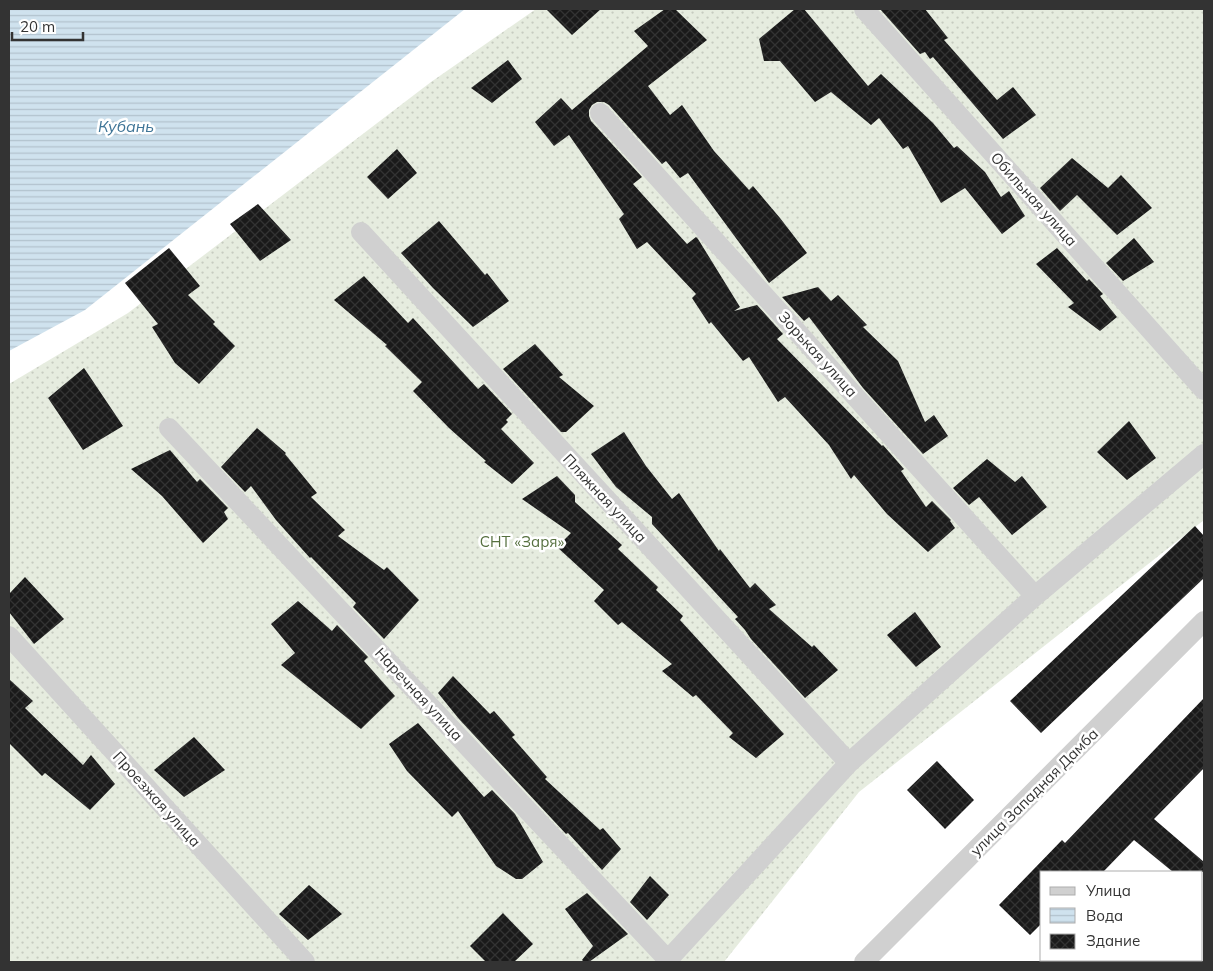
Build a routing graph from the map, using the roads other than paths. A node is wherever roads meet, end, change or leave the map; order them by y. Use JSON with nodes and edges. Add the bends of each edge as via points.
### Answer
{"nodes":[{"id":1,"x":864,"y":9,"type":"edge"},
{"id":2,"x":600,"y":113,"type":"dead end"},
{"id":3,"x":361,"y":232,"type":"dead end"},
{"id":4,"x":1204,"y":390,"type":"edge"},
{"id":5,"x":169,"y":428,"type":"dead end"},
{"id":6,"x":1203,"y":458,"type":"edge"},
{"id":7,"x":1035,"y":596,"type":"junction"},
{"id":8,"x":1204,"y":621,"type":"edge"},
{"id":9,"x":9,"y":636,"type":"edge"},
{"id":10,"x":849,"y":763,"type":"junction"},
{"id":11,"x":667,"y":961,"type":"edge"},
{"id":12,"x":305,"y":962,"type":"edge"},
{"id":13,"x":864,"y":962,"type":"edge"}],
"edges":[{"from":1,"to":4,"type":"street","name":"Обильная улица"},
{"from":2,"to":7,"type":"street","name":"Зорькая улица"},
{"from":3,"to":10,"type":"street","name":"Пляжная улица"},
{"from":5,"to":11,"type":"street","name":"Наречная улица"},
{"from":6,"to":7,"type":"street"},
{"from":7,"to":10,"type":"street"},
{"from":8,"to":13,"type":"street","name":"улица Западная Дамба"},
{"from":9,"to":12,"type":"street","name":"Проезжая улица"},
{"from":10,"to":11,"type":"street"}]}
